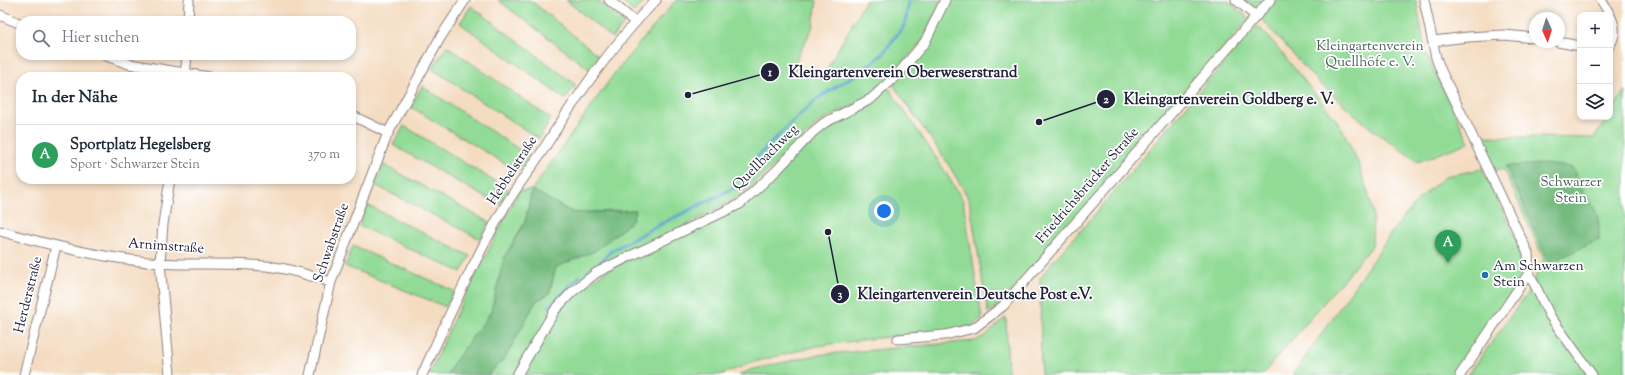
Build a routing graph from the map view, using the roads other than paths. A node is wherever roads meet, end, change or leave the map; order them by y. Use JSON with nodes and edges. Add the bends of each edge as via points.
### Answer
{"nodes":[{"id":1,"x":189,"y":0,"type":"edge"},
{"id":2,"x":465,"y":0,"type":"edge"},
{"id":3,"x":609,"y":0,"type":"edge"},
{"id":4,"x":656,"y":0,"type":"edge"},
{"id":5,"x":945,"y":0,"type":"edge"},
{"id":6,"x":1236,"y":0,"type":"edge"},
{"id":7,"x":1270,"y":0,"type":"edge"},
{"id":8,"x":1424,"y":0,"type":"edge"},
{"id":9,"x":1601,"y":0,"type":"edge"},
{"id":10,"x":1608,"y":12,"type":"edge"},
{"id":11,"x":0,"y":15,"type":"edge"},
{"id":12,"x":188,"y":16,"type":"edge"},
{"id":13,"x":1256,"y":16,"type":"junction"},
{"id":14,"x":1613,"y":21,"type":"edge"},
{"id":15,"x":16,"y":22,"type":"edge"},
{"id":16,"x":636,"y":22,"type":"junction"},
{"id":17,"x":1613,"y":33,"type":"edge"},
{"id":18,"x":1529,"y":37,"type":"edge"},
{"id":19,"x":1433,"y":41,"type":"junction"},
{"id":20,"x":1565,"y":43,"type":"edge"},
{"id":21,"x":1577,"y":45,"type":"edge"},
{"id":22,"x":118,"y":60,"type":"edge"},
{"id":23,"x":187,"y":60,"type":"edge"},
{"id":24,"x":170,"y":72,"type":"edge"},
{"id":25,"x":186,"y":72,"type":"edge"},
{"id":26,"x":356,"y":117,"type":"edge"},
{"id":27,"x":388,"y":133,"type":"junction"},
{"id":28,"x":169,"y":184,"type":"edge"},
{"id":29,"x":0,"y":231,"type":"edge"},
{"id":30,"x":56,"y":246,"type":"junction"},
{"id":31,"x":160,"y":263,"type":"junction"},
{"id":32,"x":1531,"y":277,"type":"junction"},
{"id":33,"x":331,"y":282,"type":"junction"},
{"id":34,"x":898,"y":339,"type":"dead end"},
{"id":35,"x":24,"y":375,"type":"edge"},
{"id":36,"x":170,"y":375,"type":"edge"},
{"id":37,"x":310,"y":375,"type":"edge"},
{"id":38,"x":422,"y":375,"type":"edge"},
{"id":39,"x":517,"y":375,"type":"edge"},
{"id":40,"x":1460,"y":375,"type":"edge"},
{"id":41,"x":1592,"y":375,"type":"edge"}],
"edges":[{"from":1,"to":12,"type":"street"},
{"from":2,"to":27,"type":"street","name":"Schwabstraße","via":[[437,44]]},
{"from":3,"to":16,"type":"street"},
{"from":4,"to":16,"type":"street","name":"Hebbelstraße"},
{"from":5,"to":39,"type":"street","name":"Quellbachweg","via":[[925,42],[898,74],[871,99],[818,127],[740,204],[617,262],[572,292],[555,310]]},
{"from":6,"to":13,"type":"street"},
{"from":7,"to":13,"type":"street","name":"Friedrichsbrücker Straße"},
{"from":8,"to":19,"type":"street"},
{"from":9,"to":10,"type":"street"},
{"from":11,"to":15,"type":"street"},
{"from":13,"to":34,"type":"street","name":"Friedrichsbrücker Straße","via":[[1003,306],[974,328],[945,335]]},
{"from":14,"to":17,"type":"street"},
{"from":16,"to":38,"type":"street","name":"Hebbelstraße","via":[[584,88],[508,201]]},
{"from":18,"to":19,"type":"street","via":[[1504,35]]},
{"from":19,"to":32,"type":"street","via":[[1442,74],[1528,253]]},
{"from":20,"to":21,"type":"street"},
{"from":22,"to":24,"type":"street"},
{"from":23,"to":25,"type":"street"},
{"from":26,"to":27,"type":"street"},
{"from":27,"to":33,"type":"street","name":"Schwabstraße"},
{"from":28,"to":31,"type":"street"},
{"from":29,"to":30,"type":"street","name":"Arnimstraße"},
{"from":30,"to":31,"type":"street","name":"Arnimstraße"},
{"from":30,"to":35,"type":"street","name":"Herderstraße"},
{"from":31,"to":33,"type":"street","name":"Arnimstraße","via":[[285,269]]},
{"from":31,"to":36,"type":"street"},
{"from":32,"to":40,"type":"street"},
{"from":32,"to":41,"type":"street","via":[[1550,316]]},
{"from":33,"to":37,"type":"street","name":"Schwabstraße"}]}
